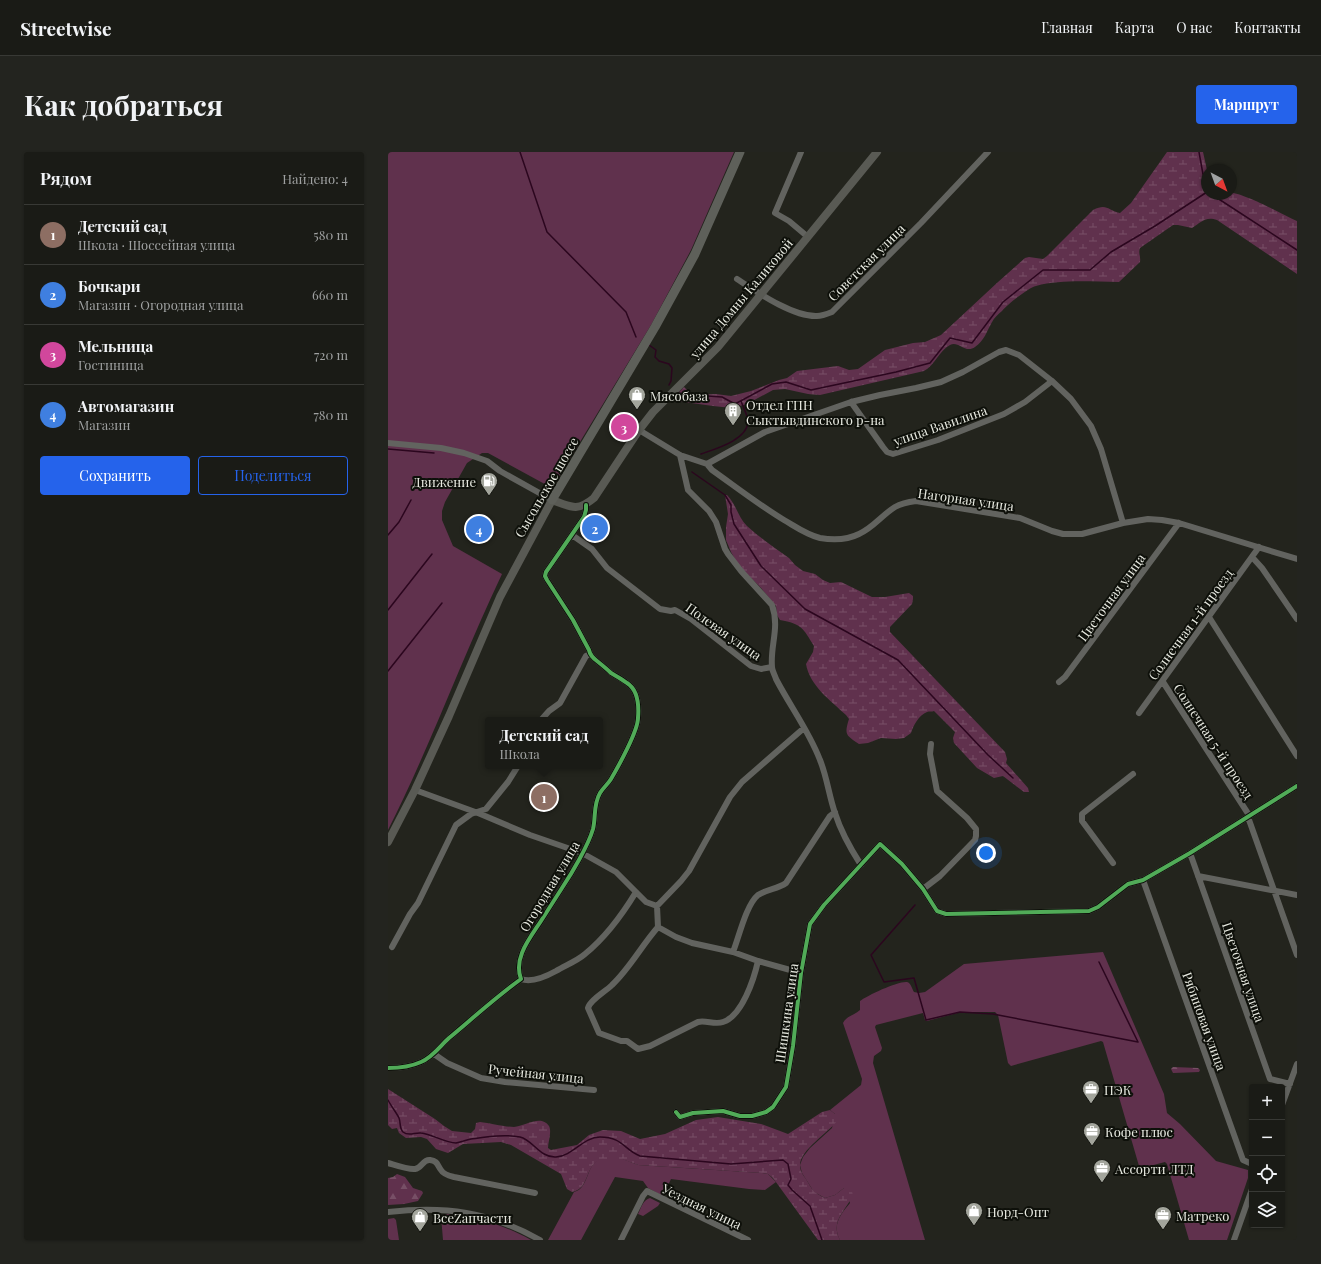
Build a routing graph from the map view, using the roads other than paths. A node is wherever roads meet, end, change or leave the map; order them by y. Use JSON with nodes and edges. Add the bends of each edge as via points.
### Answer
{"nodes":[{"id":1,"x":740,"y":152,"type":"edge"},
{"id":2,"x":801,"y":152,"type":"edge"},
{"id":3,"x":877,"y":152,"type":"edge"},
{"id":4,"x":988,"y":152,"type":"edge"},
{"id":5,"x":808,"y":237,"type":"junction"},
{"id":6,"x":737,"y":279,"type":"dead end"},
{"id":7,"x":761,"y":295,"type":"junction"},
{"id":8,"x":1052,"y":381,"type":"junction"},
{"id":9,"x":851,"y":402,"type":"junction"},
{"id":10,"x":639,"y":430,"type":"junction"},
{"id":11,"x":388,"y":443,"type":"edge"},
{"id":12,"x":680,"y":455,"type":"junction"},
{"id":13,"x":707,"y":464,"type":"junction"},
{"id":14,"x":552,"y":500,"type":"junction"},
{"id":15,"x":586,"y":505,"type":"junction"},
{"id":16,"x":1123,"y":523,"type":"junction"},
{"id":17,"x":1179,"y":523,"type":"junction"},
{"id":18,"x":572,"y":535,"type":"junction"},
{"id":19,"x":1259,"y":547,"type":"junction"},
{"id":20,"x":1252,"y":557,"type":"junction"},
{"id":21,"x":1297,"y":558,"type":"edge"},
{"id":22,"x":1209,"y":617,"type":"junction"},
{"id":23,"x":1297,"y":619,"type":"edge"},
{"id":24,"x":590,"y":654,"type":"junction"},
{"id":25,"x":772,"y":667,"type":"junction"},
{"id":26,"x":1059,"y":682,"type":"dead end"},
{"id":27,"x":1162,"y":682,"type":"junction"},
{"id":28,"x":1139,"y":714,"type":"dead end"},
{"id":29,"x":543,"y":717,"type":"edge"},
{"id":30,"x":804,"y":728,"type":"junction"},
{"id":31,"x":931,"y":744,"type":"dead end"},
{"id":32,"x":1297,"y":756,"type":"edge"},
{"id":33,"x":516,"y":769,"type":"edge"},
{"id":34,"x":1133,"y":774,"type":"dead end"},
{"id":35,"x":1297,"y":786,"type":"edge"},
{"id":36,"x":415,"y":790,"type":"junction"},
{"id":37,"x":478,"y":812,"type":"junction"},
{"id":38,"x":835,"y":812,"type":"junction"},
{"id":39,"x":1247,"y":814,"type":"junction"},
{"id":40,"x":388,"y":842,"type":"edge"},
{"id":41,"x":582,"y":853,"type":"junction"},
{"id":42,"x":1190,"y":853,"type":"junction"},
{"id":43,"x":1113,"y":863,"type":"dead end"},
{"id":44,"x":861,"y":865,"type":"junction"},
{"id":45,"x":1198,"y":876,"type":"junction"},
{"id":46,"x":1143,"y":880,"type":"junction"},
{"id":47,"x":923,"y":889,"type":"junction"},
{"id":48,"x":1274,"y":891,"type":"junction"},
{"id":49,"x":636,"y":892,"type":"junction"},
{"id":50,"x":1297,"y":896,"type":"edge"},
{"id":51,"x":657,"y":906,"type":"junction"},
{"id":52,"x":658,"y":927,"type":"junction"},
{"id":53,"x":392,"y":947,"type":"dead end"},
{"id":54,"x":733,"y":952,"type":"junction"},
{"id":55,"x":1297,"y":955,"type":"edge"},
{"id":56,"x":758,"y":961,"type":"junction"},
{"id":57,"x":801,"y":974,"type":"junction"},
{"id":58,"x":521,"y":979,"type":"junction"},
{"id":59,"x":434,"y":1054,"type":"junction"},
{"id":60,"x":1297,"y":1064,"type":"edge"},
{"id":61,"x":388,"y":1068,"type":"edge"},
{"id":62,"x":1290,"y":1084,"type":"junction"},
{"id":63,"x":594,"y":1090,"type":"dead end"},
{"id":64,"x":1285,"y":1097,"type":"edge"},
{"id":65,"x":676,"y":1112,"type":"dead end"},
{"id":66,"x":388,"y":1163,"type":"edge"},
{"id":67,"x":1249,"y":1163,"type":"edge"},
{"id":68,"x":1251,"y":1192,"type":"edge"},
{"id":69,"x":535,"y":1193,"type":"dead end"},
{"id":70,"x":388,"y":1212,"type":"edge"},
{"id":71,"x":540,"y":1240,"type":"edge"},
{"id":72,"x":621,"y":1240,"type":"edge"},
{"id":73,"x":748,"y":1240,"type":"edge"},
{"id":74,"x":1234,"y":1240,"type":"edge"}],
"edges":[{"from":1,"to":14,"type":"highway","name":"Сысольское шоссе","via":[[691,261],[655,327]]},
{"from":2,"to":5,"type":"street","via":[[775,213]]},
{"from":3,"to":5,"type":"main road","name":"улица Домны Каликовой"},
{"from":4,"to":7,"type":"street","name":"Советская улица","via":[[832,312],[818,316],[806,315]]},
{"from":5,"to":7,"type":"main road","name":"улица Домны Каликовой"},
{"from":6,"to":7,"type":"street","name":"Советская улица"},
{"from":7,"to":10,"type":"main road","name":"улица Домны Каликовой","via":[[718,347]]},
{"from":8,"to":9,"type":"street","via":[[1019,355],[1006,350],[941,382]]},
{"from":8,"to":9,"type":"street","name":"улица Вавилина","via":[[1025,402],[1004,414],[938,440],[893,454],[887,452]]},
{"from":8,"to":16,"type":"street","via":[[1071,399],[1091,426],[1101,449]]},
{"from":9,"to":13,"type":"street","via":[[765,432]]},
{"from":10,"to":12,"type":"street","name":"Нагорная улица"},
{"from":10,"to":15,"type":"main road","name":"улица Домны Каликовой","via":[[594,498]]},
{"from":11,"to":14,"type":"street","via":[[464,453],[487,461]]},
{"from":12,"to":13,"type":"street","name":"Нагорная улица"},
{"from":12,"to":25,"type":"street","name":"Полевая улица","via":[[688,490],[709,511],[716,522],[725,549],[741,572],[772,605],[776,627]]},
{"from":13,"to":16,"type":"street","name":"Нагорная улица","via":[[765,508],[804,532],[819,538],[848,538],[870,528],[895,508],[916,500],[1020,518],[1063,534],[1082,534]]},
{"from":14,"to":15,"type":"main road","via":[[569,507]]},
{"from":14,"to":36,"type":"main road","name":"Сысольское шоссе","via":[[500,597]]},
{"from":15,"to":18,"type":"street","name":"Огородная улица","via":[[584,517]]},
{"from":16,"to":17,"type":"street","name":"Нагорная улица","via":[[1148,519]]},
{"from":17,"to":19,"type":"street","name":"Нагорная улица"},
{"from":17,"to":26,"type":"street","name":"Цветочная улица"},
{"from":18,"to":24,"type":"street","name":"Огородная улица","via":[[546,572],[546,576]]},
{"from":18,"to":25,"type":"street","name":"Полевая улица","via":[[592,549],[607,568],[660,608],[675,610],[691,619],[751,666],[761,669]]},
{"from":19,"to":20,"type":"street","name":"Солнечная 1-й проезд"},
{"from":19,"to":21,"type":"street","name":"Нагорная улица"},
{"from":20,"to":22,"type":"street","name":"Солнечная 1-й проезд"},
{"from":20,"to":23,"type":"street"},
{"from":22,"to":27,"type":"street","name":"Солнечная 1-й проезд"},
{"from":22,"to":32,"type":"street"},
{"from":24,"to":29,"type":"street","via":[[586,656],[560,703]]},
{"from":24,"to":41,"type":"street","name":"Огородная улица","via":[[633,688],[639,707],[635,732],[612,778],[600,792],[594,808],[592,829]]},
{"from":25,"to":30,"type":"street","name":"Полевая улица","via":[[776,679]]},
{"from":27,"to":28,"type":"street","name":"Солнечная 1-й проезд"},
{"from":27,"to":39,"type":"street","name":"Солнечная 5-й проезд"},
{"from":30,"to":38,"type":"street","name":"Полевая улица","via":[[820,761]]},
{"from":30,"to":51,"type":"street","via":[[742,782],[730,798],[689,871]]},
{"from":31,"to":47,"type":"street","via":[[930,754],[938,791],[967,818],[976,829],[976,836],[940,876]]},
{"from":33,"to":37,"type":"street","via":[[494,800],[486,809]]},
{"from":34,"to":43,"type":"street","via":[[1083,811],[1081,816]]},
{"from":35,"to":39,"type":"street","name":"Шишкина улица"},
{"from":36,"to":37,"type":"street"},
{"from":36,"to":40,"type":"main road","name":"Сысольское шоссе"},
{"from":37,"to":41,"type":"street","via":[[530,835]]},
{"from":37,"to":53,"type":"street","via":[[456,825],[418,903]]},
{"from":38,"to":44,"type":"street","name":"Полевая улица","via":[[850,849]]},
{"from":38,"to":54,"type":"street","via":[[786,883],[766,891],[751,903]]},
{"from":39,"to":42,"type":"street","name":"Шишкина улица"},
{"from":39,"to":48,"type":"street","name":"Солнечная 5-й проезд"},
{"from":41,"to":49,"type":"street","via":[[616,872]]},
{"from":41,"to":58,"type":"street","name":"Огородная улица","via":[[526,943],[520,964]]},
{"from":42,"to":45,"type":"street","name":"Цветочная улица"},
{"from":42,"to":46,"type":"street","name":"Шишкина улица"},
{"from":44,"to":47,"type":"street","name":"Шишкина улица","via":[[880,844],[902,864]]},
{"from":44,"to":57,"type":"street","name":"Шишкина улица","via":[[810,924]]},
{"from":45,"to":48,"type":"street"},
{"from":45,"to":62,"type":"street","name":"Цветочная улица","via":[[1270,1079]]},
{"from":46,"to":47,"type":"street","name":"Шишкина улица","via":[[1128,884],[1089,911],[946,914],[937,911]]},
{"from":46,"to":67,"type":"street","name":"Рябиновая улица","via":[[1243,1160]]},
{"from":48,"to":50,"type":"street"},
{"from":48,"to":55,"type":"street","name":"Солнечная 5-й проезд"},
{"from":49,"to":51,"type":"street","via":[[646,902]]},
{"from":49,"to":58,"type":"street","via":[[619,919],[584,955],[546,977]]},
{"from":51,"to":52,"type":"street"},
{"from":52,"to":54,"type":"street","via":[[692,943]]},
{"from":52,"to":56,"type":"street","via":[[623,973],[602,995],[592,1001],[588,1008],[599,1033],[627,1041],[638,1049],[650,1046],[698,1022],[722,1023],[729,1019],[748,993]]},
{"from":54,"to":56,"type":"street"},
{"from":56,"to":57,"type":"street"},
{"from":57,"to":65,"type":"street","name":"Шишкина улица","via":[[786,1087],[773,1107],[752,1116],[740,1116],[723,1111],[692,1113],[680,1118]]},
{"from":58,"to":59,"type":"street","via":[[446,1041]]},
{"from":59,"to":61,"type":"street","via":[[412,1066]]},
{"from":59,"to":63,"type":"street","name":"Ручейная улица","via":[[481,1078]]},
{"from":60,"to":62,"type":"street"},
{"from":62,"to":64,"type":"street"},
{"from":66,"to":69,"type":"street","via":[[415,1169],[420,1168],[423,1162],[436,1161],[441,1170],[454,1177]]},
{"from":68,"to":74,"type":"street"},
{"from":70,"to":71,"type":"street","via":[[417,1209],[474,1213],[516,1227]]},
{"from":72,"to":73,"type":"street","name":"Уездная улица","via":[[647,1191]]}]}
